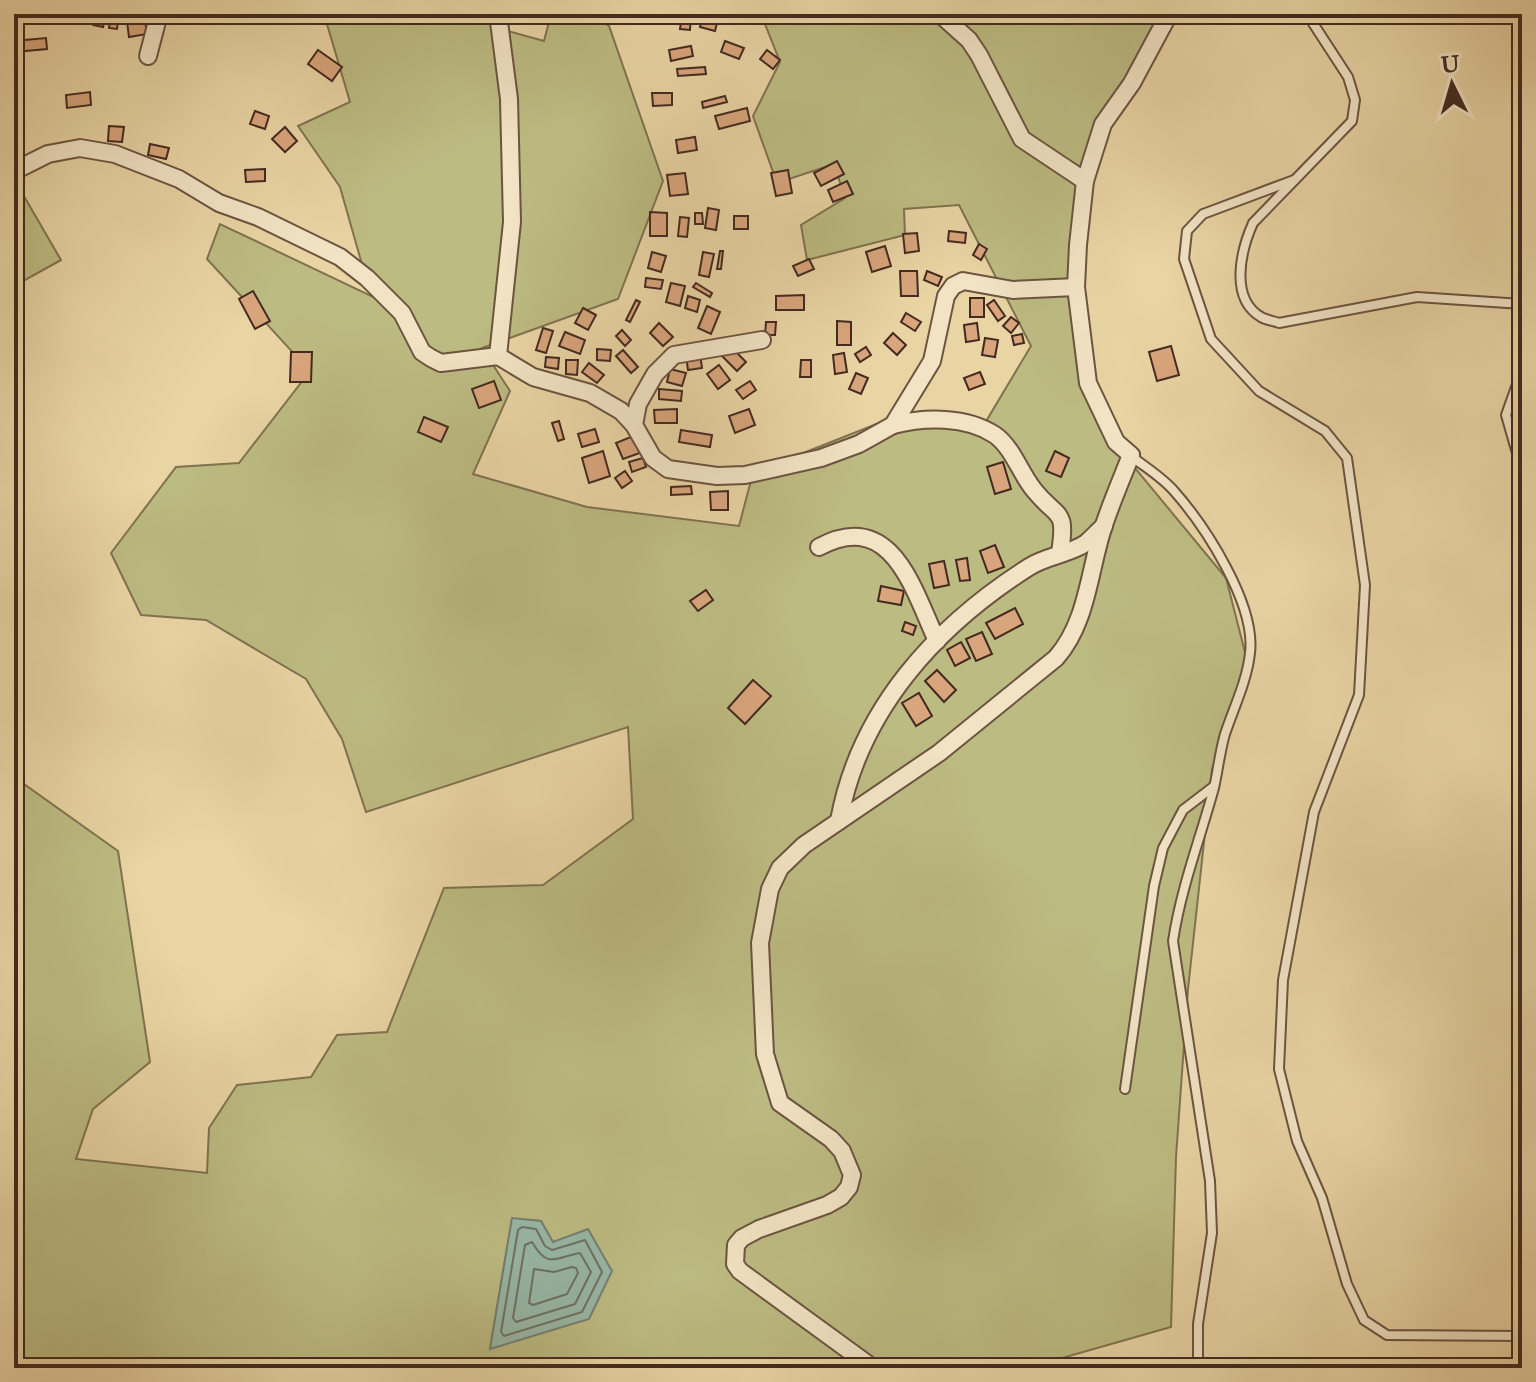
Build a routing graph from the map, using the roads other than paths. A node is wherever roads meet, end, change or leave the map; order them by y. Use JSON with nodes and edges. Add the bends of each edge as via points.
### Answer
{"nodes":[{"id":1,"x":159,"y":14,"type":"edge"},
{"id":2,"x":498,"y":14,"type":"edge"},
{"id":3,"x":940,"y":14,"type":"edge"},
{"id":4,"x":1169,"y":14,"type":"edge"},
{"id":5,"x":1307,"y":14,"type":"edge"},
{"id":6,"x":148,"y":56,"type":"dead end"},
{"id":7,"x":14,"y":171,"type":"edge"},
{"id":8,"x":1294,"y":180,"type":"junction"},
{"id":9,"x":1085,"y":181,"type":"junction"},
{"id":10,"x":1076,"y":287,"type":"junction"},
{"id":11,"x":1522,"y":304,"type":"edge"},
{"id":12,"x":762,"y":340,"type":"dead end"},
{"id":13,"x":498,"y":356,"type":"junction"},
{"id":14,"x":1522,"y":370,"type":"edge"},
{"id":15,"x":634,"y":425,"type":"junction"},
{"id":16,"x":893,"y":425,"type":"junction"},
{"id":17,"x":1131,"y":455,"type":"junction"},
{"id":18,"x":1522,"y":459,"type":"edge"},
{"id":19,"x":1104,"y":526,"type":"junction"},
{"id":20,"x":819,"y":547,"type":"dead end"},
{"id":21,"x":1060,"y":553,"type":"junction"},
{"id":22,"x":937,"y":641,"type":"junction"},
{"id":23,"x":1214,"y":786,"type":"junction"},
{"id":24,"x":839,"y":821,"type":"junction"},
{"id":25,"x":1125,"y":1089,"type":"dead end"},
{"id":26,"x":1522,"y":1336,"type":"edge"},
{"id":27,"x":873,"y":1368,"type":"edge"},
{"id":28,"x":1198,"y":1368,"type":"edge"}],
"edges":[{"from":1,"to":6,"type":"street"},
{"from":2,"to":13,"type":"street","via":[[509,99],[512,222]]},
{"from":3,"to":9,"type":"street","via":[[979,55],[1022,139]]},
{"from":4,"to":9,"type":"street","via":[[1103,124]]},
{"from":5,"to":8,"type":"lane","via":[[1348,77],[1355,100],[1352,121]]},
{"from":7,"to":13,"type":"street","via":[[48,154],[80,148],[115,154],[340,257],[402,313],[422,352],[431,358],[441,363]]},
{"from":8,"to":11,"type":"lane","via":[[1253,223],[1245,240],[1241,288],[1261,317],[1279,323],[1417,297]]},
{"from":8,"to":26,"type":"lane","via":[[1203,214],[1187,231],[1184,259],[1211,339],[1259,391],[1325,431],[1347,458],[1365,585],[1359,695],[1314,812],[1283,980],[1279,1069],[1297,1141],[1364,1320],[1387,1335]]},
{"from":9,"to":10,"type":"street"},
{"from":10,"to":16,"type":"street","via":[[1013,290],[963,281],[953,286],[946,296],[932,361]]},
{"from":10,"to":17,"type":"street","via":[[1088,383],[1116,442]]},
{"from":12,"to":15,"type":"street","via":[[674,355],[655,374],[638,404]]},
{"from":13,"to":15,"type":"street","via":[[533,377],[590,393]]},
{"from":14,"to":18,"type":"lane","via":[[1506,415]]},
{"from":15,"to":16,"type":"street","via":[[653,458],[668,469],[717,476],[821,458]]},
{"from":16,"to":21,"type":"street","via":[[936,418],[995,435],[1035,492],[1061,518]]},
{"from":17,"to":19,"type":"street"},
{"from":17,"to":23,"type":"lane","via":[[1173,489],[1218,552],[1247,619],[1250,652]]},
{"from":19,"to":21,"type":"street","via":[[1084,545]]},
{"from":19,"to":24,"type":"street","via":[[1079,620],[1056,658],[939,753]]},
{"from":20,"to":22,"type":"street","via":[[855,535],[890,550]]},
{"from":21,"to":22,"type":"street","via":[[989,593]]},
{"from":22,"to":24,"type":"street","via":[[881,707],[845,791]]},
{"from":23,"to":25,"type":"lane","via":[[1183,810],[1163,848]]},
{"from":23,"to":28,"type":"lane","via":[[1173,941],[1210,1181],[1212,1233],[1198,1324]]},
{"from":24,"to":27,"type":"street","via":[[780,868],[770,889],[760,943],[765,1054],[780,1103],[831,1139],[852,1175],[841,1197],[742,1238],[735,1264]]}]}
